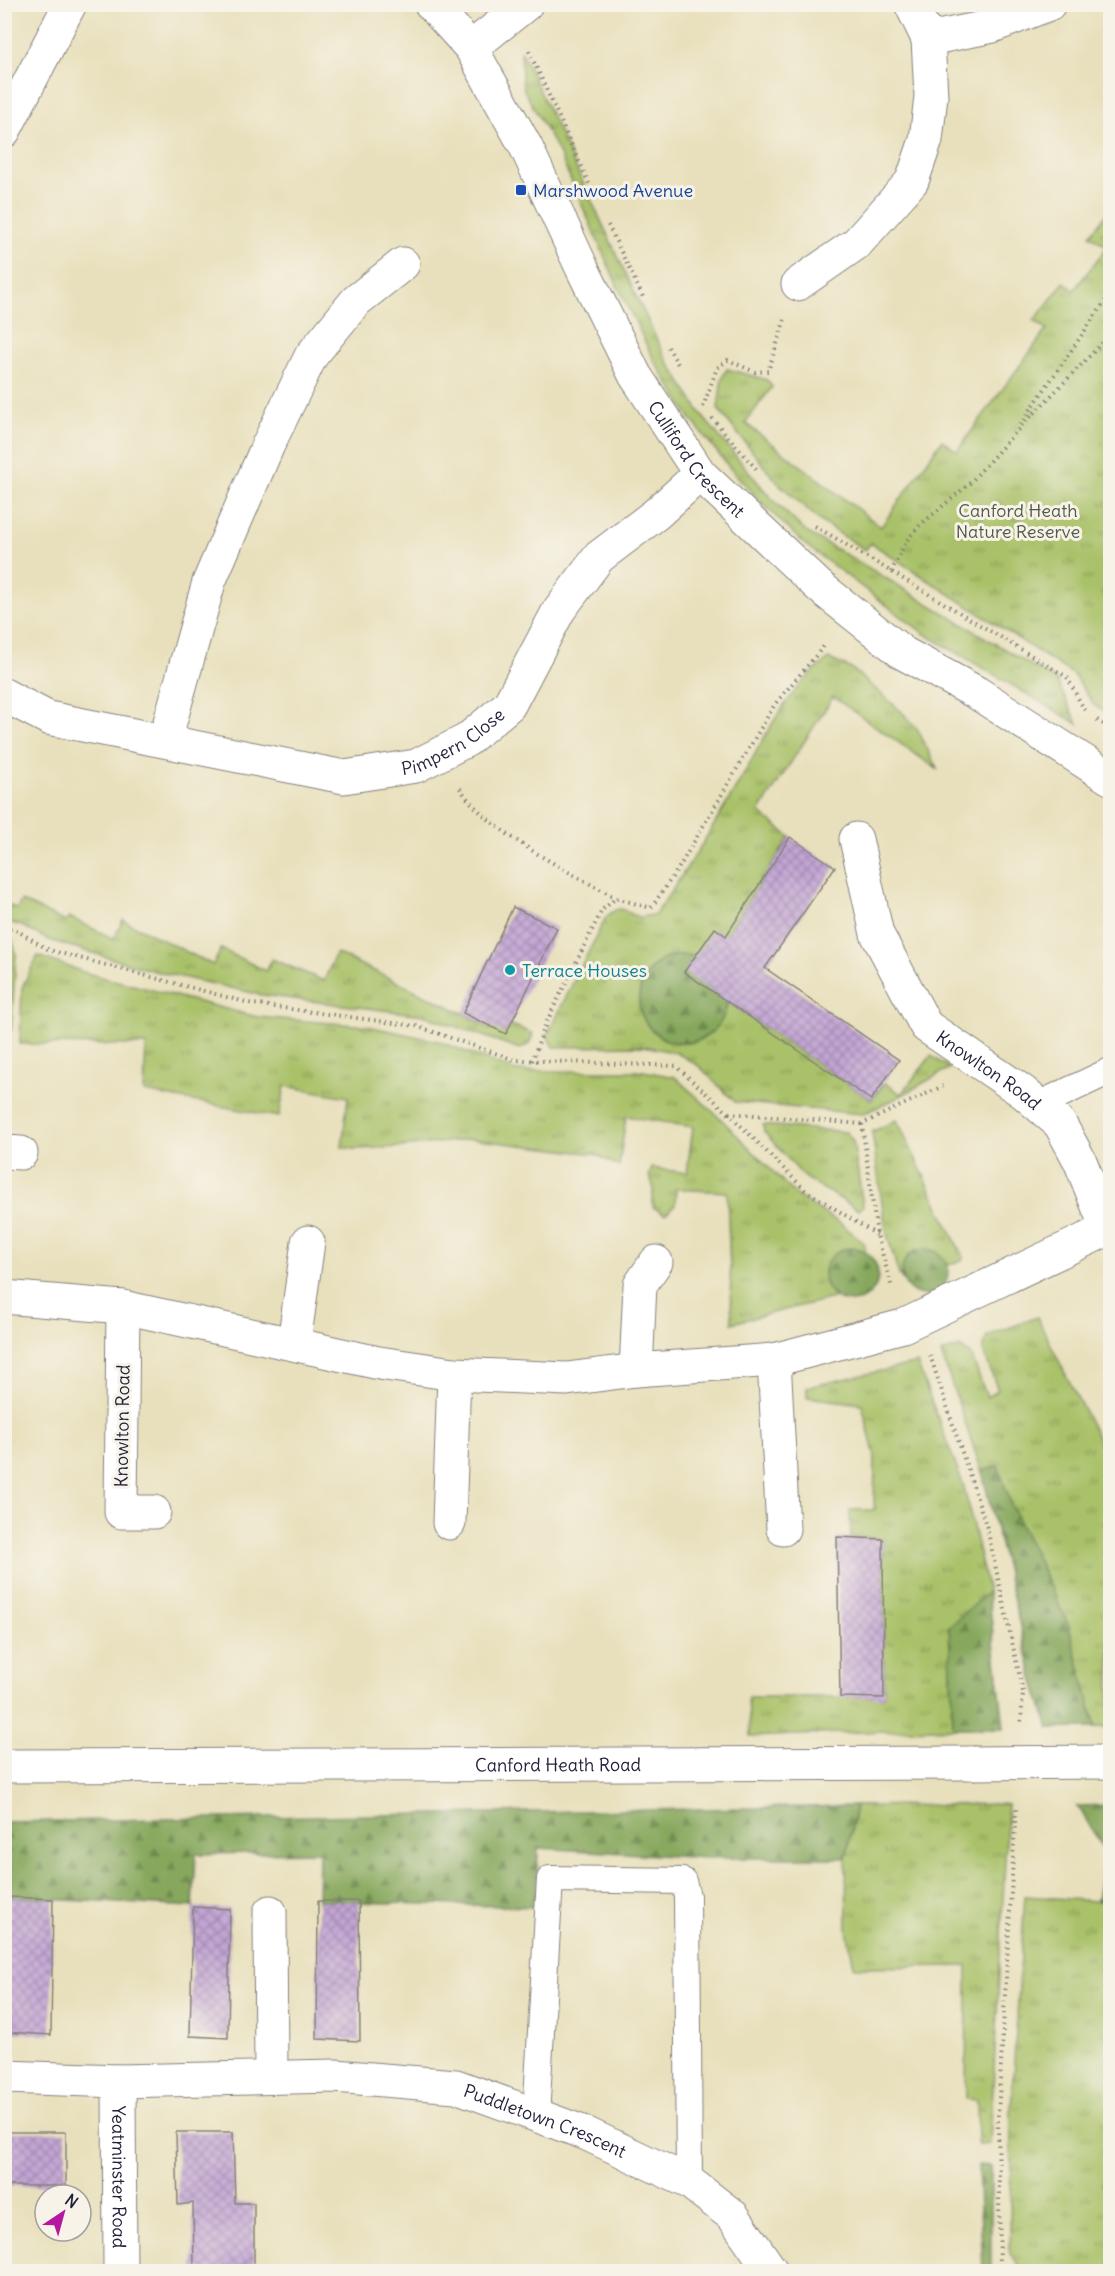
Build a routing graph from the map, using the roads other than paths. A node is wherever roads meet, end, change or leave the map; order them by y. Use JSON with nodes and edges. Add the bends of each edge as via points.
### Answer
{"nodes":[{"id":1,"x":70,"y":4,"type":"edge"},
{"id":2,"x":431,"y":4,"type":"edge"},
{"id":3,"x":911,"y":4,"type":"edge"},
{"id":4,"x":1049,"y":4,"type":"edge"},
{"id":5,"x":519,"y":9,"type":"edge"},
{"id":6,"x":928,"y":39,"type":"junction"},
{"id":7,"x":471,"y":48,"type":"junction"},
{"id":8,"x":4,"y":131,"type":"edge"},
{"id":9,"x":403,"y":264,"type":"dead end"},
{"id":10,"x":798,"y":284,"type":"road end"},
{"id":11,"x":700,"y":474,"type":"junction"},
{"id":12,"x":4,"y":695,"type":"edge"},
{"id":13,"x":165,"y":740,"type":"junction"},
{"id":14,"x":1110,"y":778,"type":"edge"},
{"id":15,"x":856,"y":839,"type":"dead end"},
{"id":16,"x":1110,"y":1071,"type":"edge"},
{"id":17,"x":1038,"y":1105,"type":"junction"},
{"id":18,"x":1109,"y":1229,"type":"edge"},
{"id":19,"x":308,"y":1242,"type":"dead end"},
{"id":20,"x":656,"y":1262,"type":"dead end"},
{"id":21,"x":4,"y":1297,"type":"edge"},
{"id":22,"x":123,"y":1307,"type":"junction"},
{"id":23,"x":294,"y":1343,"type":"junction"},
{"id":24,"x":774,"y":1360,"type":"junction"},
{"id":25,"x":636,"y":1370,"type":"junction"},
{"id":26,"x":454,"y":1374,"type":"junction"},
{"id":27,"x":153,"y":1512,"type":"dead end"},
{"id":28,"x":449,"y":1523,"type":"dead end"},
{"id":29,"x":783,"y":1529,"type":"dead end"},
{"id":30,"x":1110,"y":1762,"type":"edge"},
{"id":31,"x":4,"y":1766,"type":"edge"},
{"id":32,"x":270,"y":1912,"type":"dead end"},
{"id":33,"x":4,"y":2077,"type":"edge"},
{"id":34,"x":271,"y":2077,"type":"junction"},
{"id":35,"x":120,"y":2081,"type":"junction"},
{"id":36,"x":536,"y":2116,"type":"junction"},
{"id":37,"x":689,"y":2182,"type":"junction"},
{"id":38,"x":120,"y":2271,"type":"edge"},
{"id":39,"x":771,"y":2271,"type":"edge"}],
"edges":[{"from":1,"to":8,"type":"street"},
{"from":2,"to":7,"type":"street","name":"Culliford Crescent"},
{"from":3,"to":6,"type":"street"},
{"from":4,"to":6,"type":"street","via":[[993,26]]},
{"from":5,"to":7,"type":"street"},
{"from":6,"to":10,"type":"street","via":[[931,96],[926,140],[912,181],[857,243]]},
{"from":7,"to":11,"type":"street","name":"Culliford Crescent","via":[[526,147],[634,375]]},
{"from":9,"to":13,"type":"street","via":[[356,301],[311,356],[209,582]]},
{"from":11,"to":13,"type":"street","name":"Pimpern Close","via":[[599,557],[559,609],[509,705],[467,740],[416,766],[344,777]]},
{"from":11,"to":14,"type":"street","name":"Culliford Crescent","via":[[820,587],[903,653],[977,693]]},
{"from":12,"to":13,"type":"street","name":"Pimpern Close","via":[[48,718]]},
{"from":15,"to":17,"type":"street","name":"Knowlton Road","via":[[877,934],[926,1026]]},
{"from":16,"to":17,"type":"lane"},
{"from":17,"to":18,"type":"street","name":"Knowlton Road","via":[[1060,1124]]},
{"from":18,"to":24,"type":"street","name":"Knowlton Road","via":[[911,1323]]},
{"from":19,"to":23,"type":"street"},
{"from":20,"to":25,"type":"street","via":[[640,1285]]},
{"from":21,"to":22,"type":"street","name":"Knowlton Road"},
{"from":22,"to":23,"type":"street","name":"Knowlton Road"},
{"from":22,"to":27,"type":"street","name":"Knowlton Road","via":[[121,1512]]},
{"from":23,"to":26,"type":"street","name":"Knowlton Road","via":[[379,1363]]},
{"from":24,"to":25,"type":"street","name":"Knowlton Road"},
{"from":24,"to":29,"type":"street"},
{"from":25,"to":26,"type":"street","name":"Knowlton Road","via":[[567,1379]]},
{"from":26,"to":28,"type":"street"},
{"from":30,"to":31,"type":"street","name":"Canford Heath Road","bridge":true},
{"from":32,"to":34,"type":"street"},
{"from":33,"to":35,"type":"street","name":"Puddletown Crescent"},
{"from":34,"to":35,"type":"street","name":"Puddletown Crescent"},
{"from":34,"to":36,"type":"street","name":"Puddletown Crescent","via":[[335,2076],[456,2086]]},
{"from":35,"to":38,"type":"street","name":"Yeatminster Road"},
{"from":36,"to":37,"type":"street","name":"Puddletown Crescent","via":[[585,2133]]},
{"from":36,"to":37,"type":"lane","via":[[550,1880],[683,1881],[687,1896]]},
{"from":37,"to":39,"type":"street","name":"Puddletown Crescent","via":[[733,2216]]}]}
